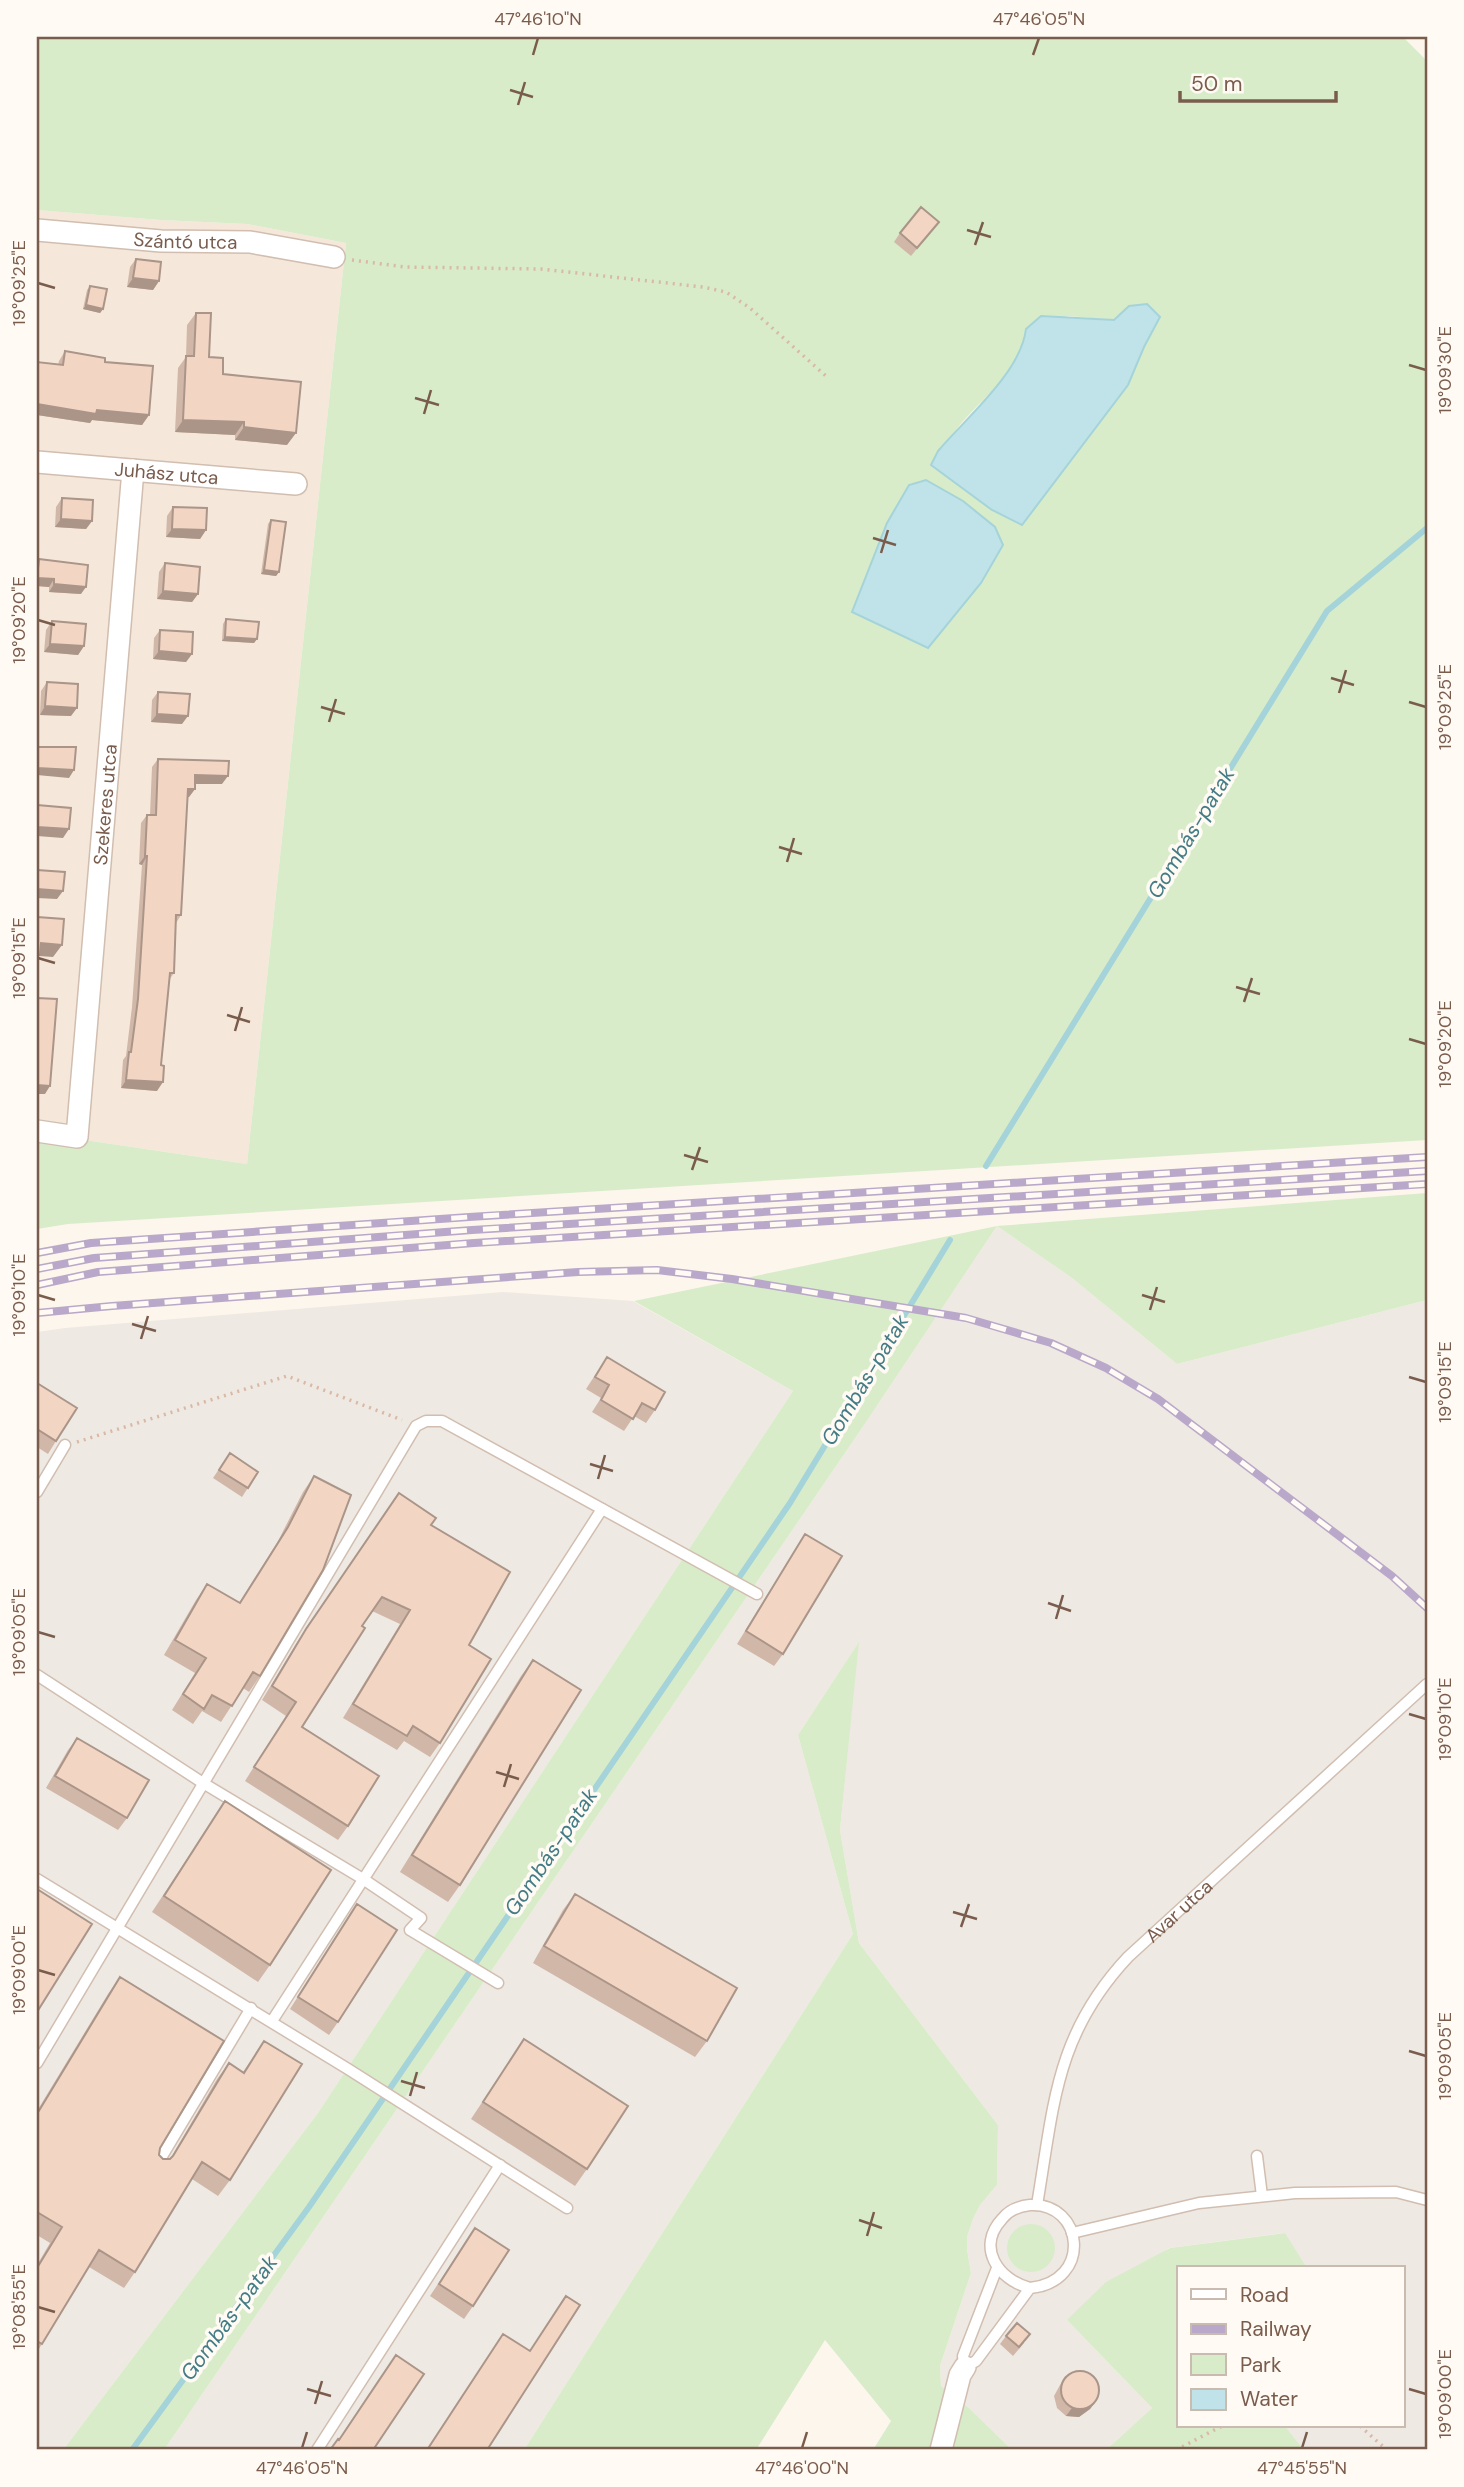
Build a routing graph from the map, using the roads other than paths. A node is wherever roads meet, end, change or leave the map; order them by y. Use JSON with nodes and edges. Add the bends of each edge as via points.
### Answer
{"nodes":[{"id":1,"x":37,"y":230,"type":"edge"},
{"id":2,"x":334,"y":257,"type":"road end"},
{"id":3,"x":37,"y":462,"type":"edge"},
{"id":4,"x":133,"y":470,"type":"junction"},
{"id":5,"x":296,"y":484,"type":"dead end"},
{"id":6,"x":37,"y":1132,"type":"edge"},
{"id":7,"x":65,"y":1446,"type":"edge"},
{"id":8,"x":37,"y":1492,"type":"edge"},
{"id":9,"x":602,"y":1509,"type":"junction"},
{"id":10,"x":757,"y":1594,"type":"dead end"},
{"id":11,"x":37,"y":1675,"type":"edge"},
{"id":12,"x":1427,"y":1684,"type":"edge"},
{"id":13,"x":203,"y":1783,"type":"junction"},
{"id":14,"x":37,"y":1879,"type":"edge"},
{"id":15,"x":363,"y":1879,"type":"junction"},
{"id":16,"x":118,"y":1927,"type":"junction"},
{"id":17,"x":498,"y":1983,"type":"dead end"},
{"id":18,"x":251,"y":2008,"type":"junction"},
{"id":19,"x":272,"y":2021,"type":"junction"},
{"id":20,"x":37,"y":2063,"type":"edge"},
{"id":21,"x":1257,"y":2156,"type":"dead end"},
{"id":22,"x":500,"y":2165,"type":"junction"},
{"id":23,"x":155,"y":2168,"type":"edge"},
{"id":24,"x":1262,"y":2196,"type":"junction"},
{"id":25,"x":1427,"y":2200,"type":"edge"},
{"id":26,"x":1037,"y":2205,"type":"junction"},
{"id":27,"x":567,"y":2208,"type":"dead end"},
{"id":28,"x":1072,"y":2233,"type":"junction"},
{"id":29,"x":997,"y":2268,"type":"junction"},
{"id":30,"x":1030,"y":2288,"type":"junction"},
{"id":31,"x":965,"y":2367,"type":"junction"},
{"id":32,"x":317,"y":2450,"type":"edge"},
{"id":33,"x":941,"y":2450,"type":"edge"}],
"edges":[{"from":1,"to":2,"type":"street","name":"Szántó utca","via":[[161,241],[250,242]]},
{"from":3,"to":4,"type":"street","name":"Juhász utca"},
{"from":4,"to":5,"type":"street","name":"Juhász utca"},
{"from":4,"to":6,"type":"street","name":"Szekeres utca","via":[[77,1137]]},
{"from":7,"to":8,"type":"lane"},
{"from":9,"to":10,"type":"lane"},
{"from":9,"to":13,"type":"lane","via":[[442,1421],[426,1420],[416,1426]]},
{"from":9,"to":15,"type":"lane"},
{"from":11,"to":13,"type":"lane"},
{"from":12,"to":26,"type":"lane","name":"Avar utca","via":[[1128,1957],[1099,1990],[1075,2031],[1060,2072]]},
{"from":13,"to":15,"type":"lane"},
{"from":13,"to":16,"type":"lane"},
{"from":14,"to":16,"type":"lane"},
{"from":15,"to":17,"type":"lane","via":[[421,1918],[410,1930]]},
{"from":15,"to":19,"type":"lane"},
{"from":16,"to":18,"type":"lane"},
{"from":16,"to":20,"type":"lane"},
{"from":18,"to":19,"type":"lane"},
{"from":18,"to":23,"type":"lane"},
{"from":19,"to":22,"type":"lane"},
{"from":21,"to":24,"type":"lane"},
{"from":22,"to":27,"type":"lane"},
{"from":22,"to":32,"type":"lane"},
{"from":24,"to":25,"type":"lane","via":[[1396,2192]]},
{"from":24,"to":28,"type":"lane","via":[[1199,2203]]},
{"from":26,"to":28,"type":"lane","via":[[1059,2214]]},
{"from":26,"to":29,"type":"lane","via":[[1012,2210],[995,2230],[991,2242]]},
{"from":28,"to":30,"type":"lane","via":[[1072,2260],[1066,2272],[1044,2287]]},
{"from":29,"to":30,"type":"lane","via":[[1017,2285]]},
{"from":29,"to":31,"type":"lane","via":[[963,2356]]},
{"from":30,"to":31,"type":"lane","via":[[976,2361]]},
{"from":31,"to":33,"type":"street"}]}
